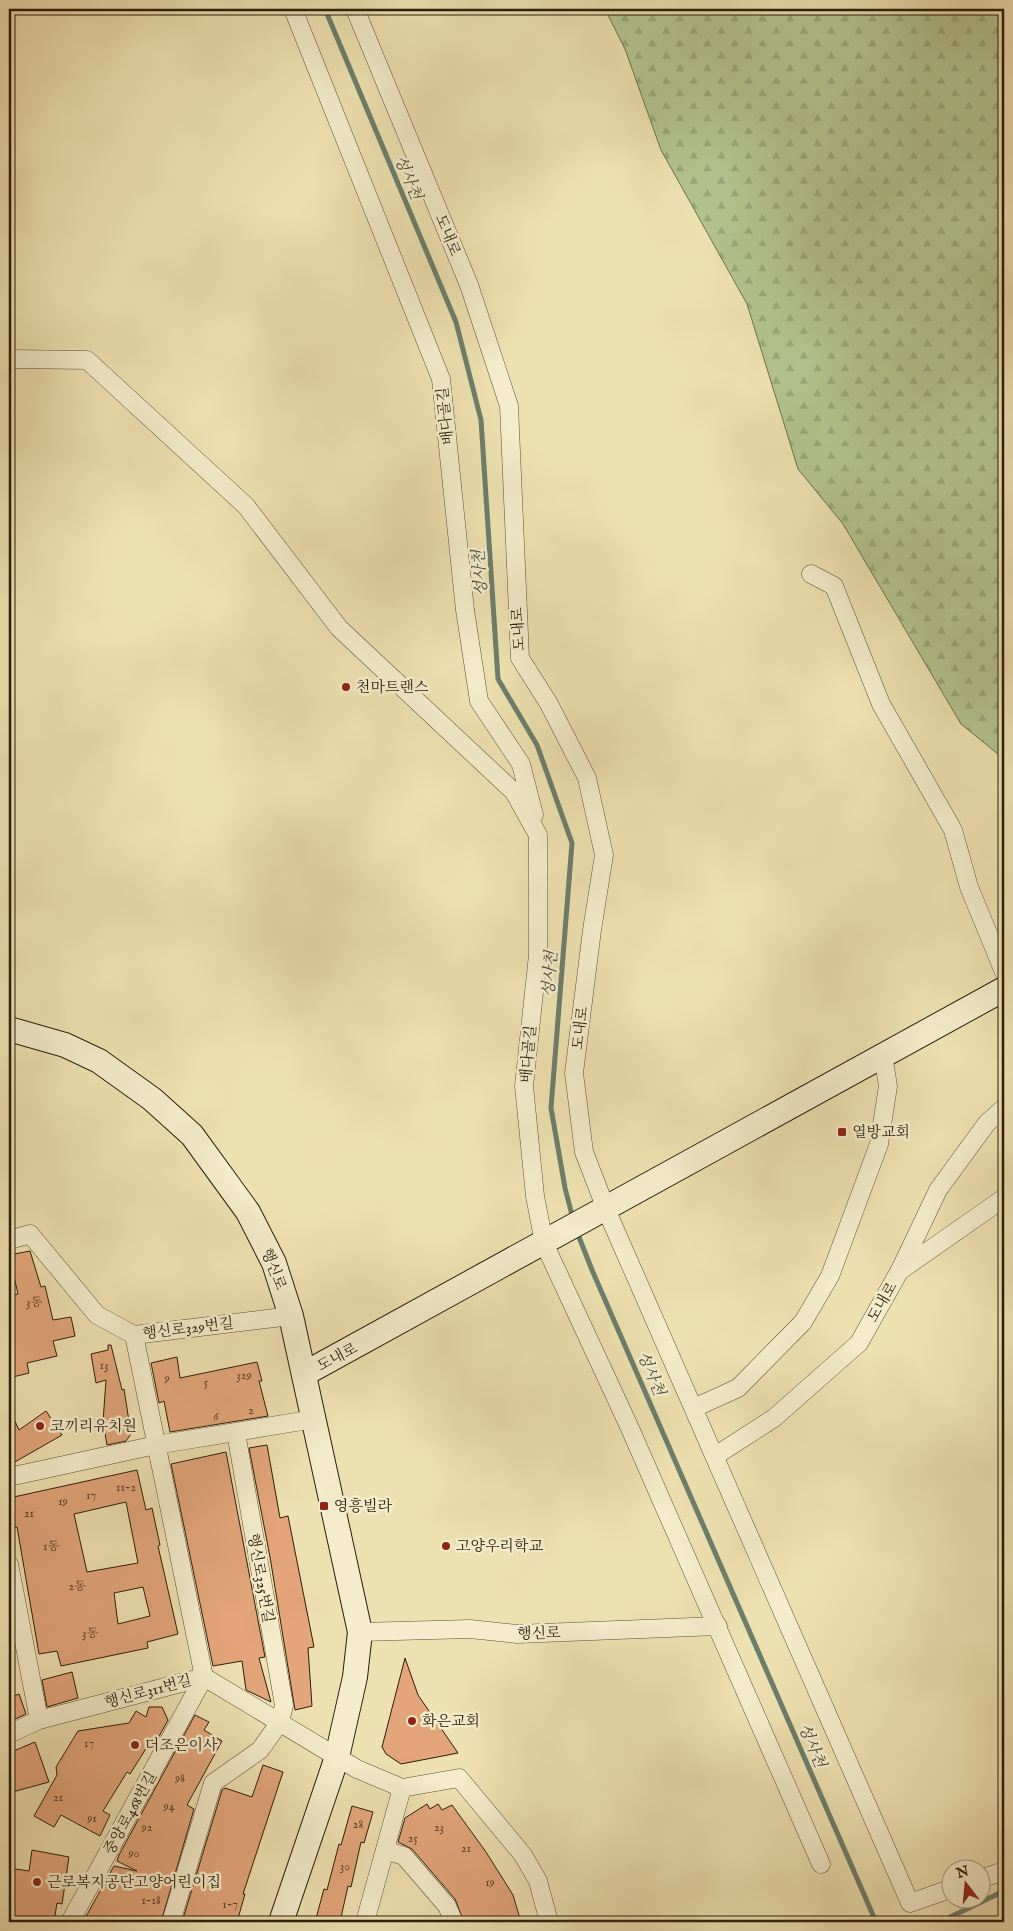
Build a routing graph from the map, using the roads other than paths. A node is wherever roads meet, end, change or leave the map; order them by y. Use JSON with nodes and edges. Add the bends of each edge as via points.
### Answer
{"nodes":[{"id":1,"x":293,"y":9,"type":"edge"},
{"id":2,"x":355,"y":9,"type":"edge"},
{"id":3,"x":9,"y":359,"type":"edge"},
{"id":4,"x":811,"y":574,"type":"dead end"},
{"id":5,"x":538,"y":835,"type":"junction"},
{"id":6,"x":1004,"y":972,"type":"edge"},
{"id":7,"x":1004,"y":989,"type":"edge"},
{"id":8,"x":9,"y":1029,"type":"edge"},
{"id":9,"x":883,"y":1056,"type":"junction"},
{"id":10,"x":1004,"y":1108,"type":"edge"},
{"id":11,"x":1004,"y":1198,"type":"edge"},
{"id":12,"x":601,"y":1211,"type":"junction"},
{"id":13,"x":9,"y":1240,"type":"edge"},
{"id":14,"x":549,"y":1240,"type":"junction"},
{"id":15,"x":900,"y":1270,"type":"junction"},
{"id":16,"x":291,"y":1316,"type":"junction"},
{"id":17,"x":134,"y":1335,"type":"junction"},
{"id":18,"x":304,"y":1374,"type":"junction"},
{"id":19,"x":694,"y":1408,"type":"junction"},
{"id":20,"x":314,"y":1418,"type":"junction"},
{"id":21,"x":236,"y":1434,"type":"junction"},
{"id":22,"x":156,"y":1445,"type":"junction"},
{"id":23,"x":715,"y":1456,"type":"junction"},
{"id":24,"x":9,"y":1477,"type":"edge"},
{"id":25,"x":9,"y":1564,"type":"edge"},
{"id":26,"x":718,"y":1626,"type":"junction"},
{"id":27,"x":360,"y":1632,"type":"junction"},
{"id":28,"x":204,"y":1677,"type":"junction"},
{"id":29,"x":39,"y":1720,"type":"junction"},
{"id":30,"x":280,"y":1722,"type":"junction"},
{"id":31,"x":9,"y":1734,"type":"edge"},
{"id":32,"x":337,"y":1757,"type":"junction"},
{"id":33,"x":402,"y":1788,"type":"junction"},
{"id":34,"x":385,"y":1850,"type":"junction"},
{"id":35,"x":821,"y":1864,"type":"dead end"},
{"id":36,"x":1004,"y":1871,"type":"edge"},
{"id":37,"x":990,"y":1876,"type":"edge"},
{"id":38,"x":940,"y":1892,"type":"edge"},
{"id":39,"x":70,"y":1922,"type":"edge"},
{"id":40,"x":171,"y":1922,"type":"edge"},
{"id":41,"x":281,"y":1922,"type":"edge"},
{"id":42,"x":365,"y":1922,"type":"edge"},
{"id":43,"x":454,"y":1922,"type":"edge"},
{"id":44,"x":549,"y":1922,"type":"edge"}],
"edges":[{"from":1,"to":5,"type":"street","name":"배다골길","via":[[441,379],[465,610],[479,701],[521,764]]},
{"from":2,"to":12,"type":"street","name":"도내로","via":[[469,284],[508,406],[520,658],[549,704],[587,778],[604,855],[574,1073],[584,1152]]},
{"from":3,"to":5,"type":"street","name":"배다골길","via":[[86,360],[246,506],[339,628],[514,792]]},
{"from":4,"to":6,"type":"street","via":[[834,586],[882,704],[952,830],[969,887]]},
{"from":5,"to":14,"type":"street","name":"배다골길","via":[[538,955],[524,1086],[534,1196]]},
{"from":7,"to":9,"type":"main road"},
{"from":8,"to":16,"type":"main road","name":"행신로","via":[[65,1046],[99,1061],[152,1098],[192,1136],[248,1212],[274,1263]]},
{"from":9,"to":12,"type":"main road"},
{"from":9,"to":19,"type":"street","via":[[888,1086],[879,1144],[830,1276],[803,1322],[738,1388]]},
{"from":10,"to":15,"type":"street","name":"도내로","via":[[988,1123],[938,1190]]},
{"from":11,"to":15,"type":"street"},
{"from":12,"to":14,"type":"main road","name":"도내로"},
{"from":12,"to":19,"type":"street","name":"도내로"},
{"from":13,"to":17,"type":"street","name":"행신로329번길","via":[[30,1234],[97,1316]]},
{"from":14,"to":18,"type":"main road","name":"도내로"},
{"from":14,"to":26,"type":"street","name":"배다골길"},
{"from":15,"to":23,"type":"street","name":"도내로","via":[[859,1343],[774,1418]]},
{"from":16,"to":17,"type":"street","name":"행신로329번길"},
{"from":16,"to":18,"type":"main road","name":"행신로"},
{"from":17,"to":22,"type":"street"},
{"from":18,"to":20,"type":"main road","name":"행신로"},
{"from":19,"to":23,"type":"street","name":"도내로"},
{"from":20,"to":21,"type":"street"},
{"from":20,"to":27,"type":"main road","name":"행신로"},
{"from":21,"to":22,"type":"street"},
{"from":21,"to":30,"type":"street","name":"행신로325번길","via":[[284,1705]]},
{"from":22,"to":24,"type":"street"},
{"from":22,"to":28,"type":"street"},
{"from":23,"to":38,"type":"street","name":"도내로","via":[[910,1903]]},
{"from":25,"to":29,"type":"street"},
{"from":26,"to":27,"type":"street","name":"행신로","via":[[517,1634],[470,1629]]},
{"from":26,"to":35,"type":"street","name":"배다골길"},
{"from":27,"to":32,"type":"main road","name":"행신로","via":[[355,1677]]},
{"from":28,"to":29,"type":"street","name":"행신로311번길"},
{"from":28,"to":30,"type":"street","name":"행신로311번길"},
{"from":28,"to":39,"type":"street","name":"중앙로468번길"},
{"from":29,"to":31,"type":"street","name":"행신로311번길"},
{"from":30,"to":32,"type":"street","name":"행신로311번길"},
{"from":30,"to":40,"type":"street","via":[[260,1750],[213,1783]]},
{"from":32,"to":33,"type":"street","name":"행신로311번길","via":[[357,1770]]},
{"from":32,"to":41,"type":"main road","name":"행신로"},
{"from":33,"to":34,"type":"street"},
{"from":33,"to":44,"type":"street","via":[[459,1778],[523,1855],[538,1881]]},
{"from":34,"to":42,"type":"street"},
{"from":34,"to":43,"type":"street","via":[[404,1856],[447,1906]]},
{"from":36,"to":37,"type":"street"}]}
